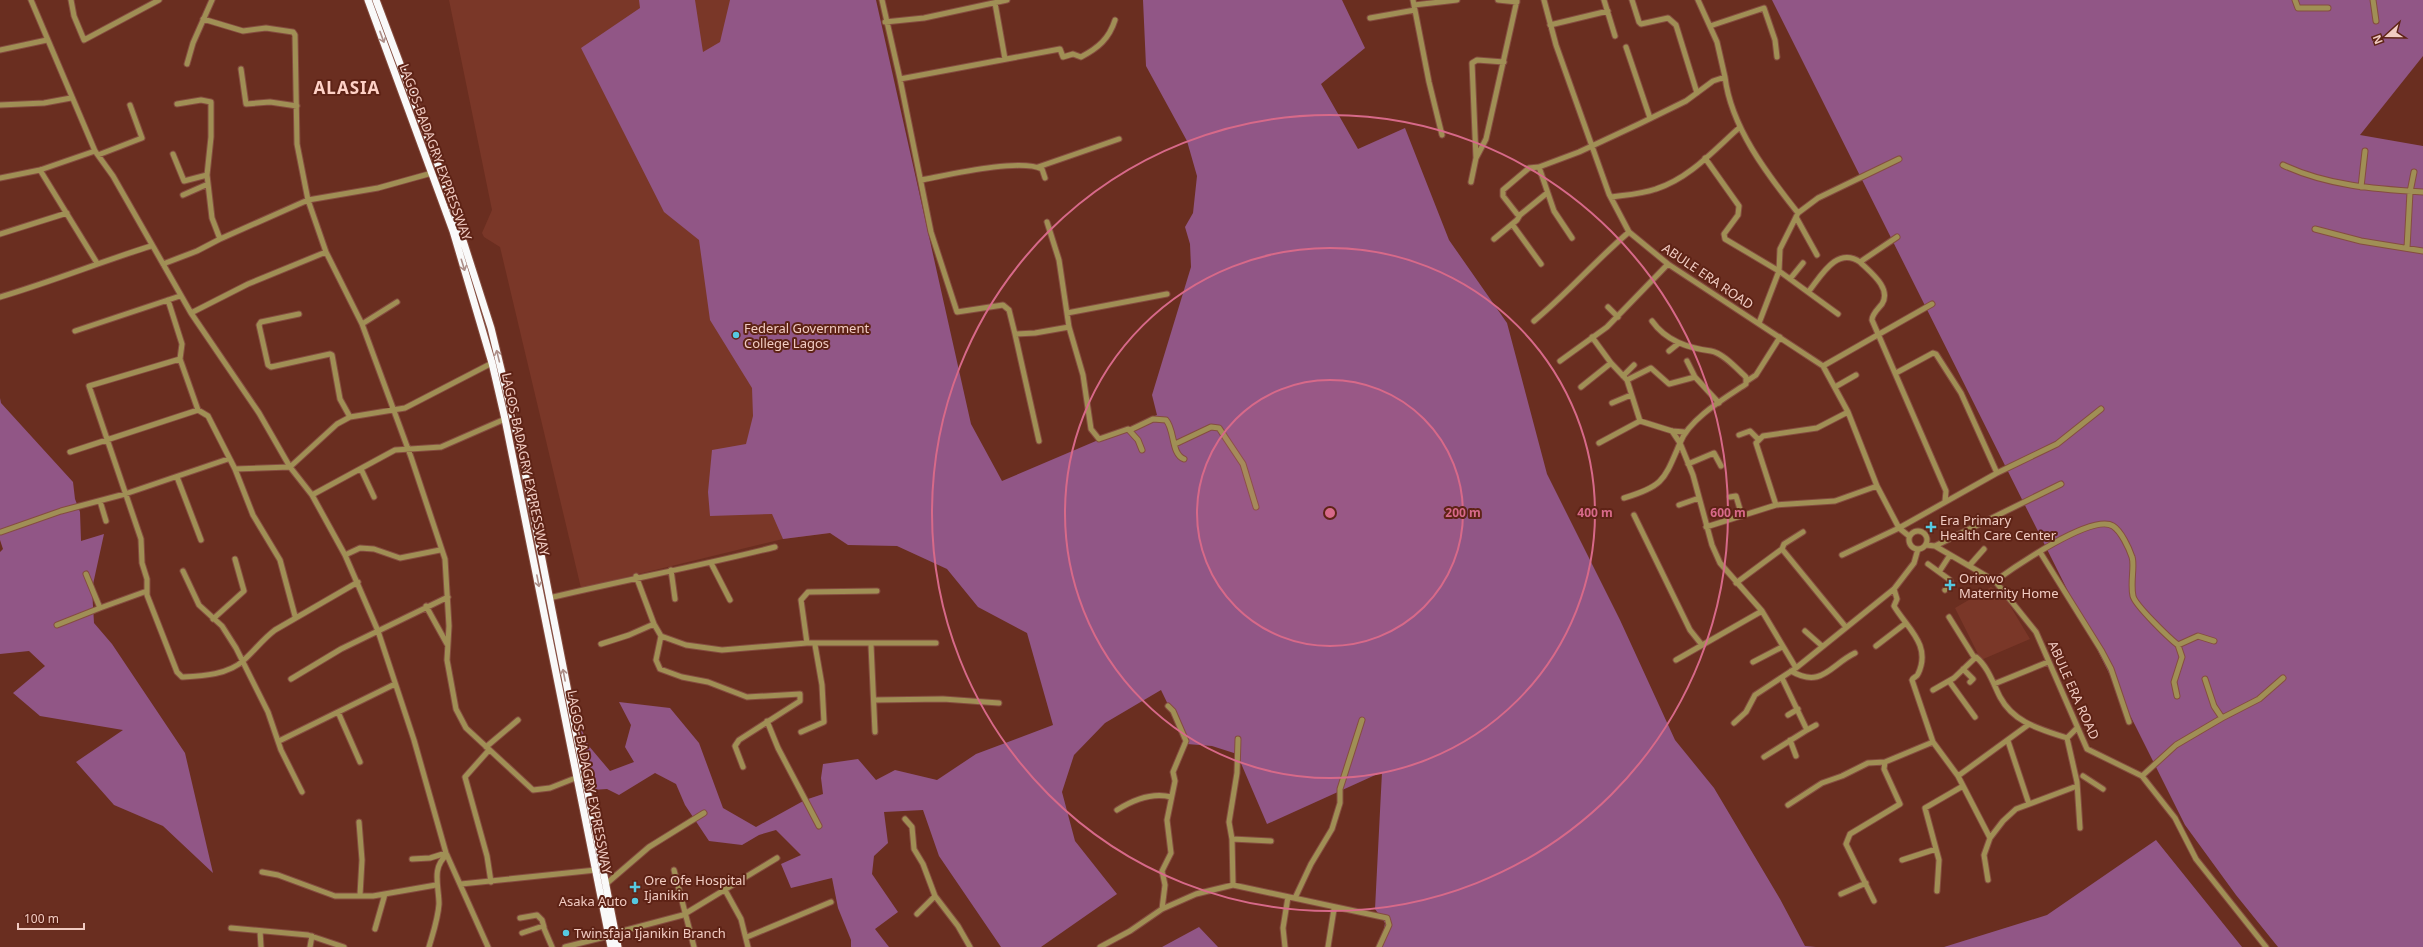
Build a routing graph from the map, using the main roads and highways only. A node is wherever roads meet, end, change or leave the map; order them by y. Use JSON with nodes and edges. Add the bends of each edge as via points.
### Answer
{"nodes":[{"id":1,"x":368,"y":0,"type":"edge"},
{"id":2,"x":376,"y":0,"type":"edge"},
{"id":3,"x":612,"y":934,"type":"junction"},
{"id":4,"x":611,"y":947,"type":"edge"},
{"id":5,"x":618,"y":947,"type":"edge"}],
"edges":[{"from":1,"to":3,"type":"highway","name":"LAGOS-BADAGRY EXPRESSWAY","one_way":true,"via":[[453,231],[492,363],[506,419],[596,870]]},
{"from":3,"to":2,"type":"highway","name":"LAGOS-BADAGRY EXPRESSWAY","one_way":true,"via":[[606,884],[520,447],[491,328],[443,178]]},
{"from":3,"to":4,"type":"highway","name":"LAGOS-BADAGRY EXPRESSWAY"},
{"from":3,"to":5,"type":"highway","name":"LAGOS-BADAGRY EXPRESSWAY"}]}
